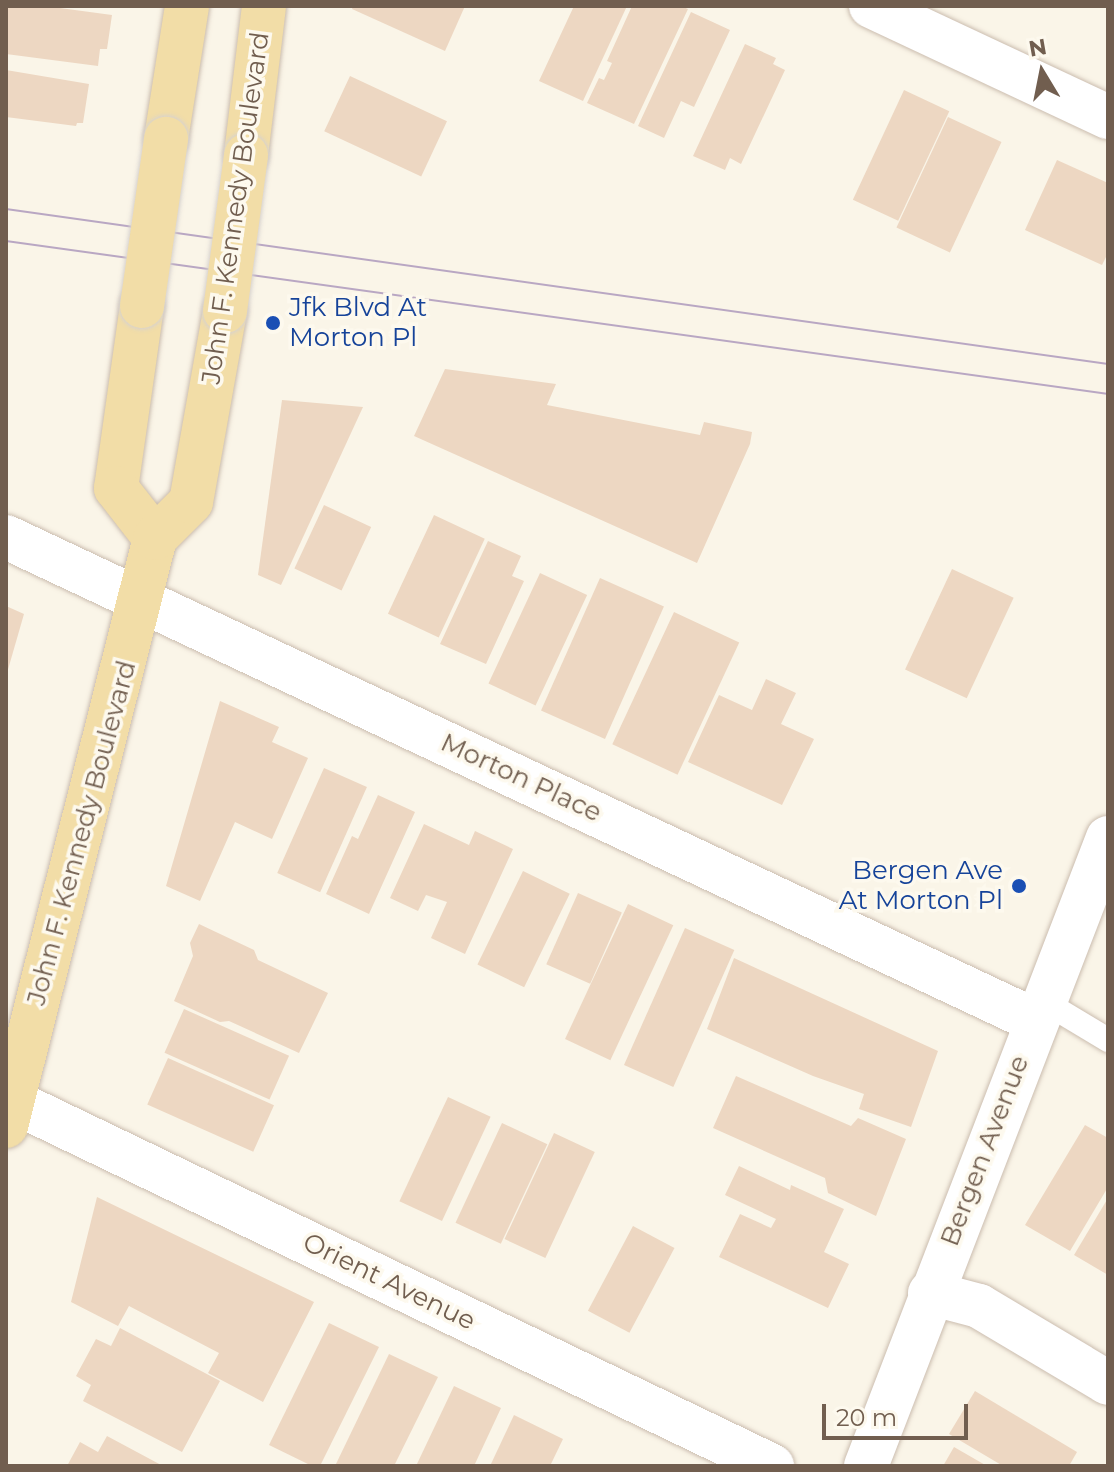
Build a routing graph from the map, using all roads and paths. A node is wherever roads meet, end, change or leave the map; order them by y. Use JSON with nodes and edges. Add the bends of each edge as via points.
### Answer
{"nodes":[{"id":1,"x":187,"y":6,"type":"edge"},
{"id":2,"x":264,"y":6,"type":"edge"},
{"id":3,"x":871,"y":6,"type":"edge"},
{"id":4,"x":1105,"y":108,"type":"edge"},
{"id":5,"x":6,"y":537,"type":"edge"},
{"id":6,"x":155,"y":538,"type":"junction"},
{"id":7,"x":142,"y":599,"type":"junction"},
{"id":8,"x":1108,"y":838,"type":"edge"},
{"id":9,"x":1039,"y":1011,"type":"junction"},
{"id":10,"x":1108,"y":1040,"type":"edge"},
{"id":11,"x":8,"y":1109,"type":"edge"},
{"id":12,"x":930,"y":1293,"type":"junction"},
{"id":13,"x":1108,"y":1383,"type":"edge"},
{"id":14,"x":772,"y":1466,"type":"edge"},
{"id":15,"x":866,"y":1466,"type":"edge"}],
"edges":[{"from":1,"to":6,"type":"main road","bridge":true,"via":[[116,488]]},
{"from":2,"to":6,"type":"main road","name":"John F. Kennedy Boulevard","bridge":true,"via":[[225,311],[191,502]]},
{"from":3,"to":4,"type":"street"},
{"from":5,"to":7,"type":"street","name":"Morton Place"},
{"from":6,"to":7,"type":"main road","name":"John F. Kennedy Boulevard"},
{"from":7,"to":9,"type":"street","name":"Morton Place"},
{"from":7,"to":11,"type":"main road","name":"John F. Kennedy Boulevard"},
{"from":8,"to":9,"type":"street","name":"Bergen Avenue"},
{"from":9,"to":10,"type":"lane"},
{"from":9,"to":12,"type":"street","name":"Bergen Avenue"},
{"from":11,"to":14,"type":"street","name":"Orient Avenue"},
{"from":12,"to":13,"type":"street","via":[[979,1306]]},
{"from":12,"to":15,"type":"street","name":"Bergen Avenue"}]}
